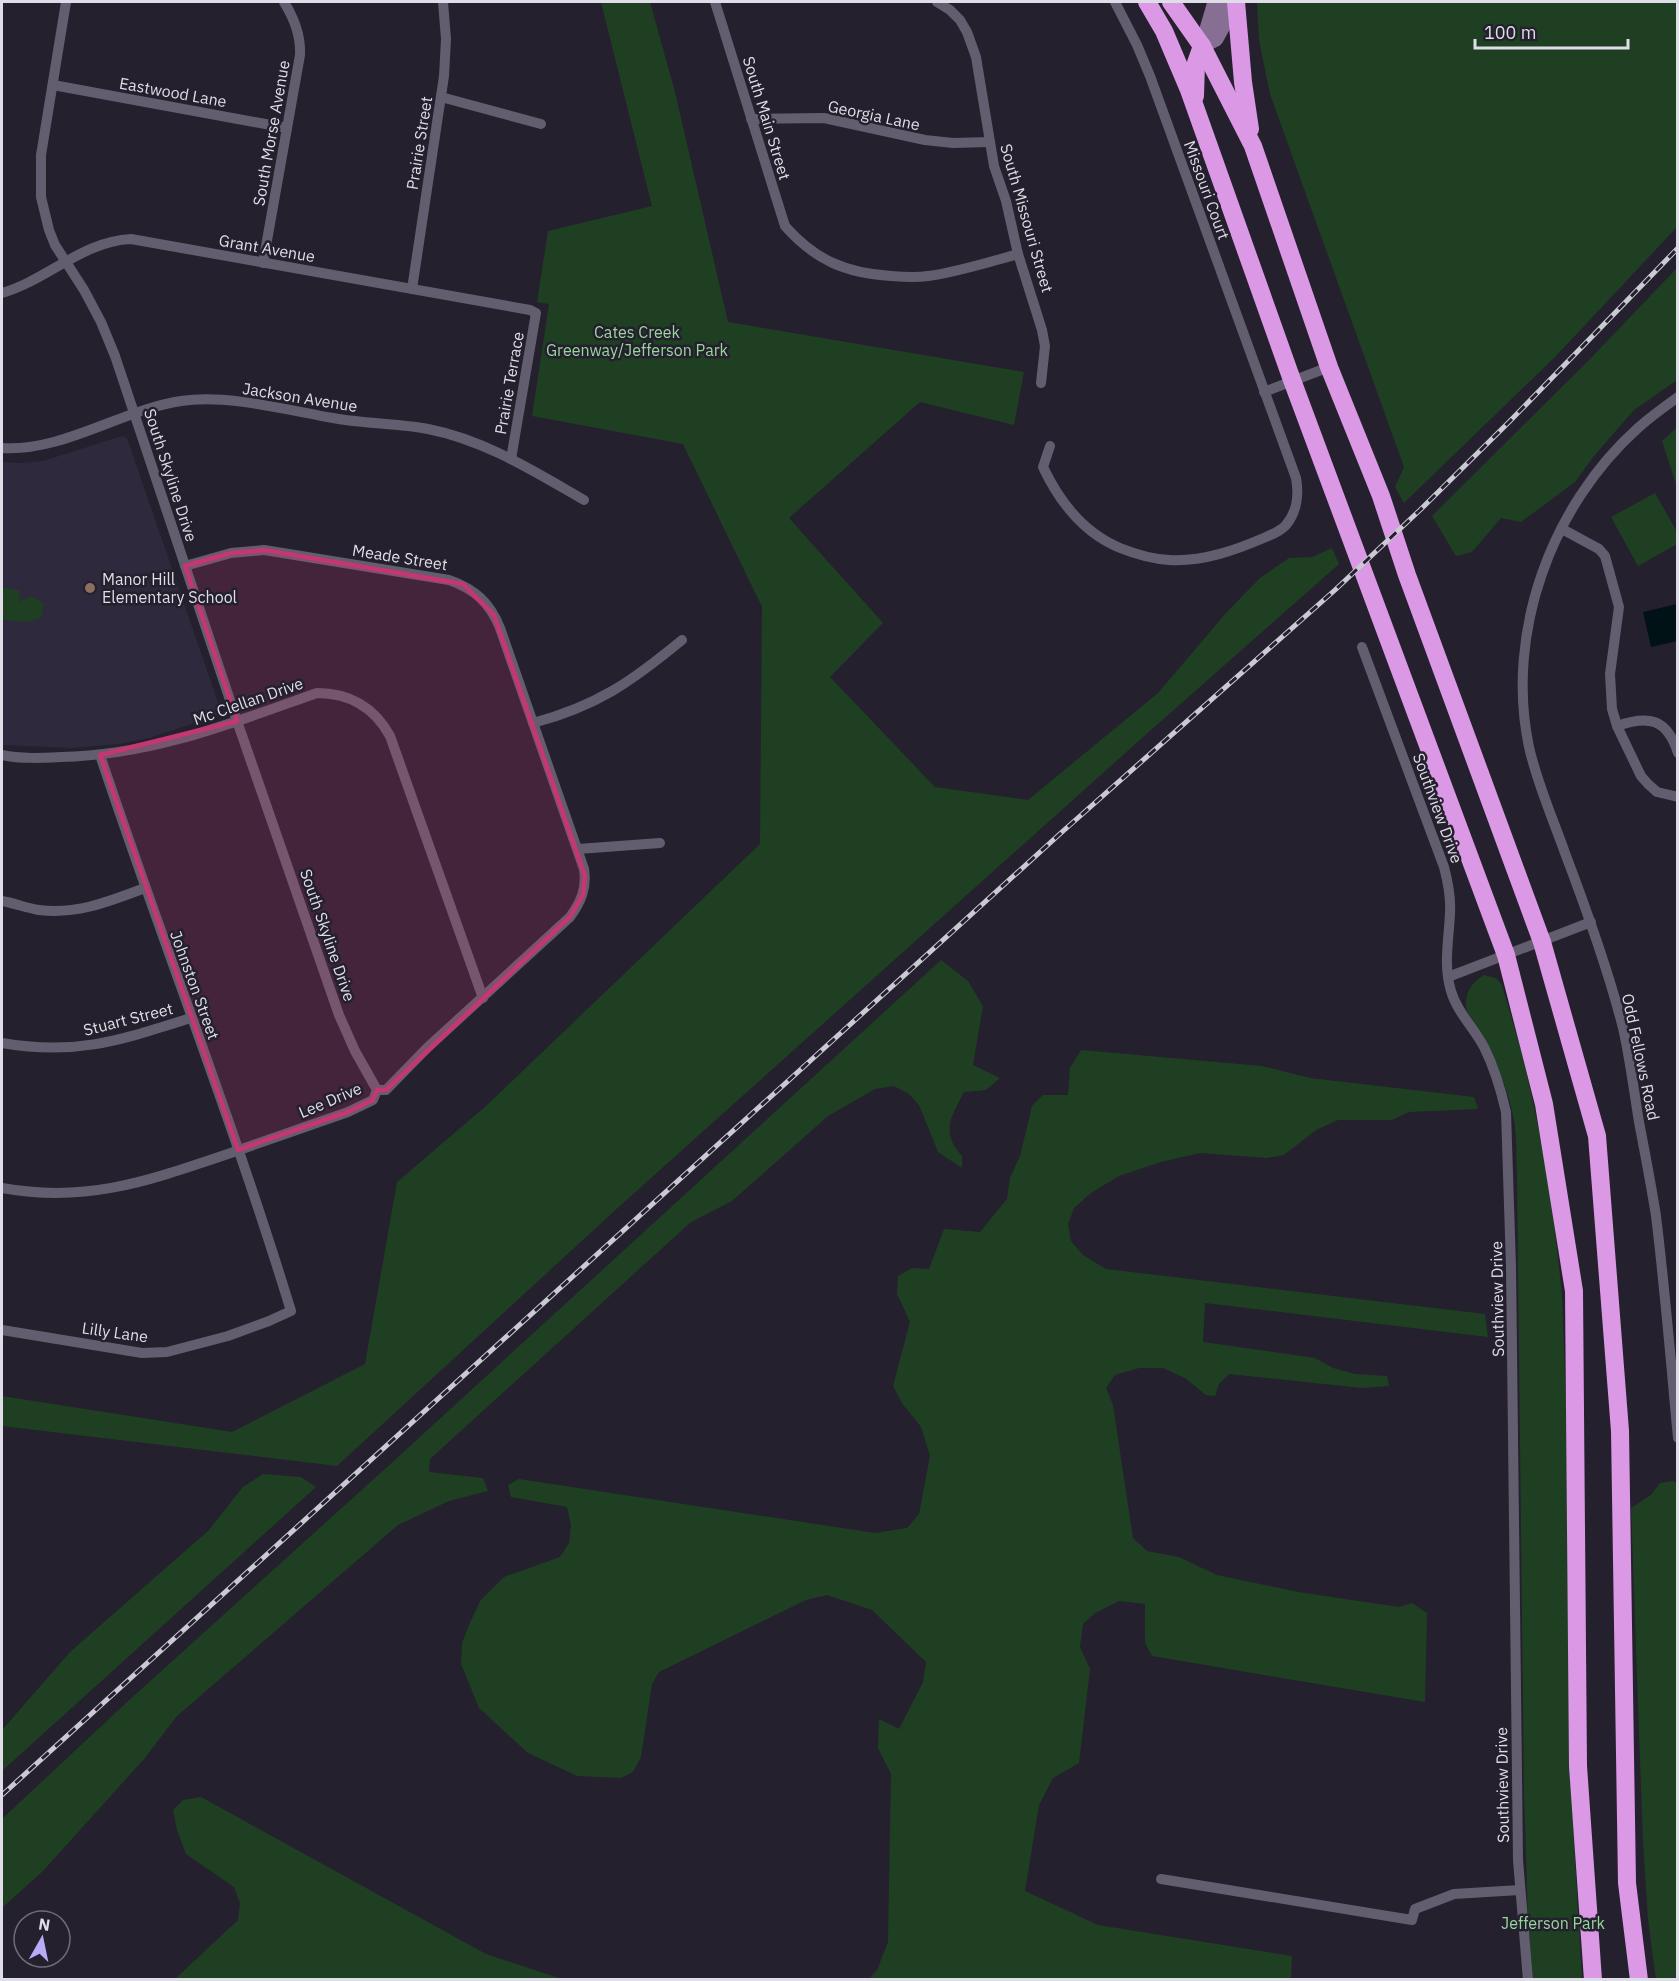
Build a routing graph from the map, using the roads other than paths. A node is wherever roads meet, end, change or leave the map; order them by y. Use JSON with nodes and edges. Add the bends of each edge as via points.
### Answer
{"nodes":[{"id":1,"x":66,"y":2,"type":"edge"},
{"id":2,"x":443,"y":2,"type":"edge"},
{"id":3,"x":715,"y":2,"type":"edge"},
{"id":4,"x":938,"y":2,"type":"edge"},
{"id":5,"x":1115,"y":2,"type":"edge"},
{"id":6,"x":1147,"y":2,"type":"edge"},
{"id":7,"x":1171,"y":2,"type":"edge"},
{"id":8,"x":1215,"y":2,"type":"edge"},
{"id":9,"x":1228,"y":2,"type":"edge"},
{"id":10,"x":1236,"y":2,"type":"edge"},
{"id":11,"x":287,"y":6,"type":"edge"},
{"id":12,"x":1164,"y":31,"type":"junction"},
{"id":13,"x":1202,"y":46,"type":"junction"},
{"id":14,"x":53,"y":86,"type":"junction"},
{"id":15,"x":441,"y":97,"type":"junction"},
{"id":16,"x":1197,"y":113,"type":"junction"},
{"id":17,"x":751,"y":119,"type":"junction"},
{"id":18,"x":541,"y":124,"type":"dead end"},
{"id":19,"x":287,"y":128,"type":"junction"},
{"id":20,"x":990,"y":142,"type":"junction"},
{"id":21,"x":1253,"y":146,"type":"junction"},
{"id":22,"x":1018,"y":254,"type":"junction"},
{"id":23,"x":66,"y":262,"type":"junction"},
{"id":24,"x":263,"y":263,"type":"junction"},
{"id":25,"x":412,"y":289,"type":"junction"},
{"id":26,"x":2,"y":293,"type":"edge"},
{"id":27,"x":536,"y":313,"type":"joint"},
{"id":28,"x":1329,"y":367,"type":"junction"},
{"id":29,"x":1293,"y":380,"type":"junction"},
{"id":30,"x":1041,"y":383,"type":"dead end"},
{"id":31,"x":1264,"y":392,"type":"junction"},
{"id":32,"x":1677,"y":397,"type":"edge"},
{"id":33,"x":134,"y":414,"type":"junction"},
{"id":34,"x":1050,"y":446,"type":"dead end"},
{"id":35,"x":2,"y":448,"type":"edge"},
{"id":36,"x":511,"y":459,"type":"junction"},
{"id":37,"x":584,"y":500,"type":"dead end"},
{"id":38,"x":1562,"y":529,"type":"junction"},
{"id":39,"x":185,"y":566,"type":"junction"},
{"id":40,"x":682,"y":640,"type":"dead end"},
{"id":41,"x":1362,"y":647,"type":"dead end"},
{"id":42,"x":237,"y":721,"type":"junction"},
{"id":43,"x":532,"y":723,"type":"junction"},
{"id":44,"x":1617,"y":726,"type":"junction"},
{"id":45,"x":1677,"y":753,"type":"edge"},
{"id":46,"x":2,"y":755,"type":"edge"},
{"id":47,"x":100,"y":755,"type":"junction"},
{"id":48,"x":1677,"y":797,"type":"edge"},
{"id":49,"x":660,"y":843,"type":"dead end"},
{"id":50,"x":578,"y":849,"type":"junction"},
{"id":51,"x":145,"y":888,"type":"junction"},
{"id":52,"x":2,"y":901,"type":"edge"},
{"id":53,"x":1591,"y":922,"type":"junction"},
{"id":54,"x":1542,"y":942,"type":"junction"},
{"id":55,"x":1506,"y":955,"type":"junction"},
{"id":56,"x":1448,"y":976,"type":"junction"},
{"id":57,"x":483,"y":998,"type":"junction"},
{"id":58,"x":191,"y":1018,"type":"junction"},
{"id":59,"x":2,"y":1043,"type":"edge"},
{"id":60,"x":376,"y":1090,"type":"junction"},
{"id":61,"x":238,"y":1150,"type":"junction"},
{"id":62,"x":2,"y":1188,"type":"edge"},
{"id":63,"x":291,"y":1311,"type":"joint"},
{"id":64,"x":2,"y":1330,"type":"edge"},
{"id":65,"x":1677,"y":1438,"type":"edge"},
{"id":66,"x":1161,"y":1879,"type":"dead end"},
{"id":67,"x":1520,"y":1890,"type":"junction"},
{"id":68,"x":1528,"y":1980,"type":"edge"},
{"id":69,"x":1593,"y":1980,"type":"edge"},
{"id":70,"x":1639,"y":1980,"type":"edge"}],
"edges":[{"from":1,"to":14,"type":"street","name":"South Skyline Drive"},
{"from":2,"to":15,"type":"street","name":"Prairie Street","via":[[446,39]]},
{"from":3,"to":17,"type":"street","name":"South Main Street"},
{"from":4,"to":20,"type":"street","name":"South Missouri Street","via":[[951,10],[967,32],[976,57]]},
{"from":5,"to":31,"type":"street","name":"Missouri Court","via":[[1150,76]]},
{"from":6,"to":12,"type":"highway"},
{"from":7,"to":13,"type":"highway"},
{"from":8,"to":13,"type":"main road"},
{"from":9,"to":13,"type":"main road","via":[[1216,39]]},
{"from":10,"to":21,"type":"highway"},
{"from":11,"to":19,"type":"street","name":"South Morse Avenue","via":[[301,48]]},
{"from":12,"to":13,"type":"highway","via":[[1179,44],[1190,48]]},
{"from":12,"to":16,"type":"highway"},
{"from":13,"to":16,"type":"highway","via":[[1196,63]]},
{"from":13,"to":21,"type":"highway"},
{"from":14,"to":19,"type":"street","name":"Eastwood Lane"},
{"from":14,"to":23,"type":"street","name":"South Skyline Drive","via":[[41,155],[41,197],[48,230]]},
{"from":15,"to":18,"type":"street"},
{"from":15,"to":25,"type":"street","name":"Prairie Street"},
{"from":16,"to":29,"type":"highway"},
{"from":17,"to":20,"type":"street","name":"Georgia Lane","via":[[824,118],[925,140]]},
{"from":17,"to":22,"type":"street","name":"South Main Street","via":[[784,226],[813,253],[830,262],[867,274],[928,276]]},
{"from":19,"to":24,"type":"street","name":"South Morse Avenue"},
{"from":20,"to":22,"type":"street","name":"South Missouri Street"},
{"from":21,"to":28,"type":"highway"},
{"from":22,"to":30,"type":"street","name":"South Missouri Street","via":[[1045,346]]},
{"from":23,"to":24,"type":"street","name":"Grant Avenue","via":[[105,243],[131,239]]},
{"from":23,"to":26,"type":"street","name":"Grant Avenue"},
{"from":23,"to":33,"type":"street","name":"South Skyline Drive","via":[[101,322]]},
{"from":24,"to":25,"type":"street","name":"Grant Avenue"},
{"from":25,"to":27,"type":"street","name":"Grant Avenue"},
{"from":27,"to":36,"type":"street","name":"Prairie Terrace"},
{"from":28,"to":29,"type":"street"},
{"from":28,"to":54,"type":"highway","via":[[1381,496]]},
{"from":29,"to":31,"type":"street"},
{"from":29,"to":55,"type":"highway"},
{"from":31,"to":34,"type":"street","name":"Missouri Court","via":[[1296,478],[1296,506],[1285,527],[1221,554],[1166,560],[1107,541],[1074,515],[1051,484],[1043,467]]},
{"from":32,"to":38,"type":"street","name":"Odd Fellows Road","via":[[1611,456],[1587,486]]},
{"from":33,"to":35,"type":"street","name":"Jackson Avenue","via":[[54,441]]},
{"from":33,"to":36,"type":"street","name":"Jackson Avenue","via":[[182,401],[223,400],[364,423],[429,429],[468,440]]},
{"from":33,"to":39,"type":"street","name":"South Skyline Drive"},
{"from":36,"to":37,"type":"street","name":"Jackson Avenue"},
{"from":38,"to":44,"type":"street","via":[[1605,556],[1619,607],[1610,674]]},
{"from":38,"to":53,"type":"street","name":"Odd Fellows Road","via":[[1537,590],[1527,628],[1523,709],[1543,793]]},
{"from":39,"to":42,"type":"street","name":"South Skyline Drive"},
{"from":39,"to":43,"type":"street","name":"Meade Street","via":[[231,553],[264,550],[463,584],[481,597],[494,615]]},
{"from":40,"to":43,"type":"street","via":[[640,674],[598,700]]},
{"from":41,"to":56,"type":"street","name":"Southview Drive","via":[[1448,882]]},
{"from":42,"to":47,"type":"street","name":"Mc Clellan Drive","via":[[178,741]]},
{"from":42,"to":57,"type":"street","name":"Mc Clellan Drive","via":[[317,693],[343,696],[375,714],[390,736]]},
{"from":42,"to":60,"type":"street","name":"South Skyline Drive","via":[[339,1015]]},
{"from":43,"to":50,"type":"street","name":"Meade Street"},
{"from":44,"to":45,"type":"street","via":[[1634,720],[1661,725],[1674,740]]},
{"from":44,"to":48,"type":"street","via":[[1647,784],[1657,792]]},
{"from":46,"to":47,"type":"street","name":"Mc Clellan Drive"},
{"from":47,"to":51,"type":"street","name":"Johnston Street"},
{"from":49,"to":50,"type":"street"},
{"from":50,"to":57,"type":"street","name":"Lee Drive","via":[[585,882],[578,907]]},
{"from":51,"to":52,"type":"street","via":[[75,910],[39,910]]},
{"from":51,"to":58,"type":"street","name":"Johnston Street"},
{"from":53,"to":54,"type":"street"},
{"from":53,"to":65,"type":"street","name":"Odd Fellows Road","via":[[1623,1030],[1655,1212]]},
{"from":54,"to":55,"type":"street"},
{"from":54,"to":70,"type":"highway","via":[[1597,1136],[1620,1431],[1627,1883]]},
{"from":55,"to":56,"type":"street"},
{"from":55,"to":69,"type":"highway","via":[[1544,1104],[1574,1291],[1578,1766]]},
{"from":56,"to":67,"type":"street","name":"Southview Drive","via":[[1456,1004],[1485,1051],[1506,1112]]},
{"from":57,"to":60,"type":"street","name":"Lee Drive","via":[[386,1090]]},
{"from":58,"to":59,"type":"street","name":"Stuart Street","via":[[101,1044],[57,1048]]},
{"from":58,"to":61,"type":"street","name":"Johnston Street"},
{"from":60,"to":61,"type":"street","name":"Lee Drive","via":[[373,1100],[348,1112]]},
{"from":61,"to":62,"type":"street","name":"Lee Drive","via":[[123,1187],[45,1193]]},
{"from":61,"to":63,"type":"street","name":"Johnston Street"},
{"from":63,"to":64,"type":"street","name":"Lilly Lane","via":[[228,1336],[167,1352],[142,1353]]},
{"from":66,"to":67,"type":"street","via":[[1412,1920],[1415,1910],[1454,1894]]},
{"from":67,"to":68,"type":"street","name":"Southview Drive"}]}
